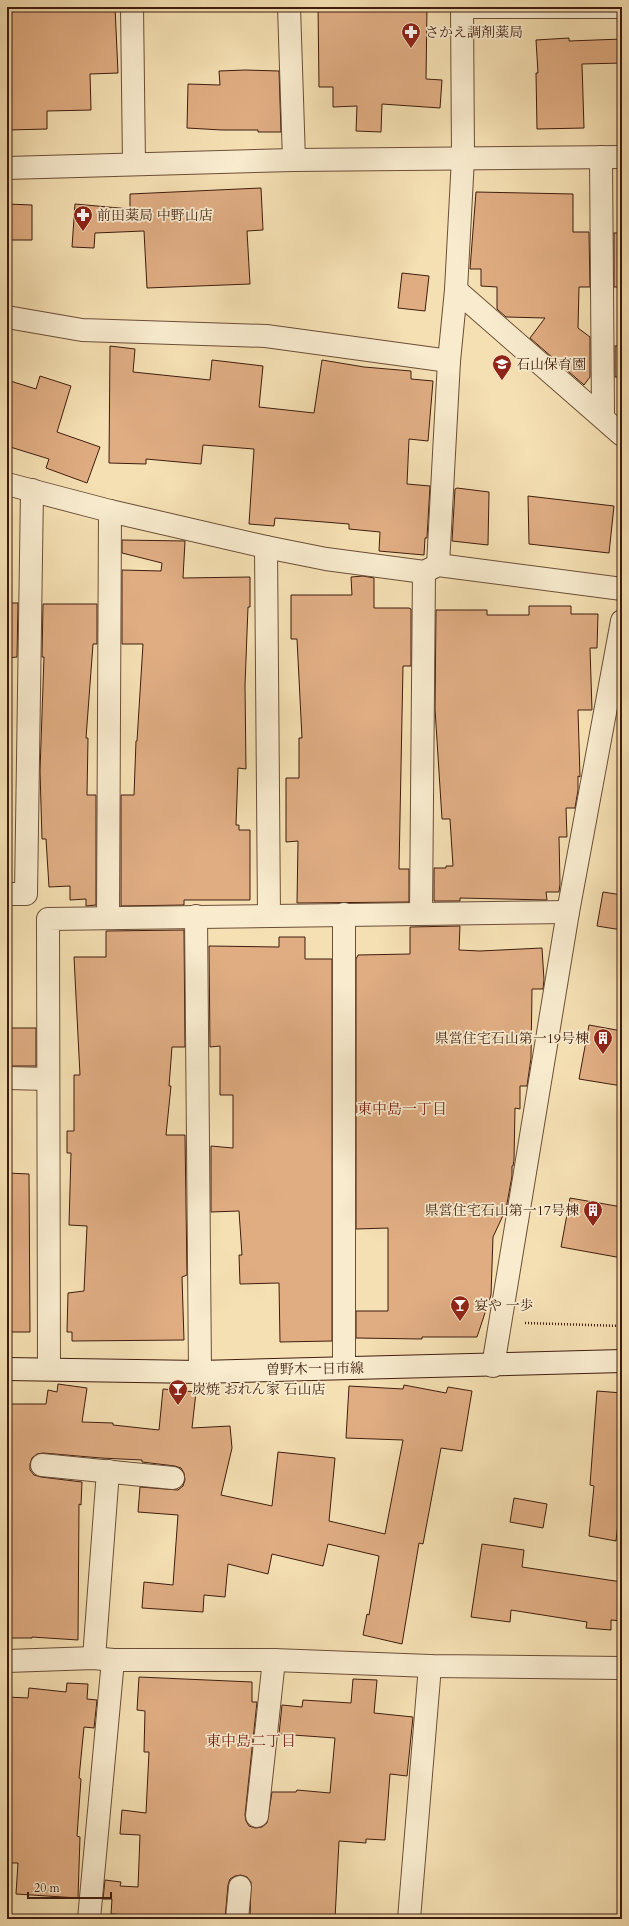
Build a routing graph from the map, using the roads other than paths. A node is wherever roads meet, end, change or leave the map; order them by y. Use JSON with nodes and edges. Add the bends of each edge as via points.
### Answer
{"nodes":[{"id":1,"x":132,"y":7,"type":"edge"},
{"id":2,"x":289,"y":7,"type":"edge"},
{"id":3,"x":622,"y":7,"type":"edge"},
{"id":4,"x":601,"y":157,"type":"junction"},
{"id":5,"x":622,"y":157,"type":"edge"},
{"id":6,"x":463,"y":158,"type":"junction"},
{"id":7,"x":294,"y":160,"type":"junction"},
{"id":8,"x":134,"y":164,"type":"junction"},
{"id":9,"x":7,"y":168,"type":"edge"},
{"id":10,"x":456,"y":290,"type":"junction"},
{"id":11,"x":7,"y":317,"type":"edge"},
{"id":12,"x":449,"y":361,"type":"junction"},
{"id":13,"x":604,"y":417,"type":"junction"},
{"id":14,"x":622,"y":435,"type":"edge"},
{"id":15,"x":7,"y":484,"type":"edge"},
{"id":16,"x":32,"y":490,"type":"junction"},
{"id":17,"x":110,"y":511,"type":"junction"},
{"id":18,"x":266,"y":547,"type":"junction"},
{"id":19,"x":431,"y":569,"type":"junction"},
{"id":20,"x":622,"y":589,"type":"edge"},
{"id":21,"x":622,"y":621,"type":"edge"},
{"id":22,"x":7,"y":894,"type":"edge"},
{"id":23,"x":568,"y":912,"type":"junction"},
{"id":24,"x":344,"y":914,"type":"junction"},
{"id":25,"x":422,"y":914,"type":"junction"},
{"id":26,"x":196,"y":916,"type":"junction"},
{"id":27,"x":269,"y":916,"type":"junction"},
{"id":28,"x":108,"y":918,"type":"junction"},
{"id":29,"x":7,"y":1078,"type":"edge"},
{"id":30,"x":48,"y":1079,"type":"junction"},
{"id":31,"x":622,"y":1361,"type":"edge"},
{"id":32,"x":493,"y":1366,"type":"junction"},
{"id":33,"x":49,"y":1368,"type":"junction"},
{"id":34,"x":344,"y":1368,"type":"junction"},
{"id":35,"x":7,"y":1369,"type":"edge"},
{"id":36,"x":200,"y":1372,"type":"junction"},
{"id":37,"x":42,"y":1465,"type":"dead end"},
{"id":38,"x":108,"y":1471,"type":"junction"},
{"id":39,"x":173,"y":1478,"type":"dead end"},
{"id":40,"x":104,"y":1659,"type":"junction"},
{"id":41,"x":274,"y":1660,"type":"junction"},
{"id":42,"x":7,"y":1661,"type":"edge"},
{"id":43,"x":430,"y":1666,"type":"junction"},
{"id":44,"x":622,"y":1668,"type":"edge"},
{"id":45,"x":257,"y":1816,"type":"dead end"},
{"id":46,"x":240,"y":1887,"type":"dead end"},
{"id":47,"x":89,"y":1919,"type":"edge"},
{"id":48,"x":237,"y":1919,"type":"edge"},
{"id":49,"x":409,"y":1919,"type":"edge"}],
"edges":[{"from":1,"to":8,"type":"street"},
{"from":2,"to":7,"type":"street"},
{"from":3,"to":6,"type":"street","via":[[462,7]]},
{"from":4,"to":5,"type":"street"},
{"from":4,"to":6,"type":"street"},
{"from":4,"to":13,"type":"street"},
{"from":6,"to":7,"type":"street"},
{"from":6,"to":10,"type":"street"},
{"from":7,"to":8,"type":"street"},
{"from":8,"to":9,"type":"street"},
{"from":10,"to":12,"type":"street"},
{"from":10,"to":13,"type":"street"},
{"from":11,"to":12,"type":"street","via":[[82,330],[266,336]]},
{"from":12,"to":19,"type":"street"},
{"from":13,"to":14,"type":"street"},
{"from":15,"to":16,"type":"street"},
{"from":16,"to":17,"type":"street"},
{"from":16,"to":22,"type":"street","via":[[26,894]]},
{"from":17,"to":18,"type":"street"},
{"from":17,"to":28,"type":"street"},
{"from":18,"to":19,"type":"street","via":[[326,559]]},
{"from":18,"to":27,"type":"street"},
{"from":19,"to":20,"type":"street"},
{"from":19,"to":25,"type":"street"},
{"from":21,"to":23,"type":"street"},
{"from":23,"to":25,"type":"street"},
{"from":23,"to":32,"type":"street"},
{"from":24,"to":25,"type":"street"},
{"from":24,"to":27,"type":"street"},
{"from":24,"to":34,"type":"street"},
{"from":26,"to":27,"type":"street"},
{"from":26,"to":28,"type":"street"},
{"from":26,"to":36,"type":"street"},
{"from":28,"to":30,"type":"street","via":[[48,919]]},
{"from":29,"to":30,"type":"street"},
{"from":30,"to":33,"type":"street"},
{"from":31,"to":32,"type":"street","name":"曽野木一日市線"},
{"from":32,"to":34,"type":"street","name":"曽野木一日市線"},
{"from":33,"to":35,"type":"street","name":"曽野木一日市線"},
{"from":33,"to":36,"type":"street","name":"曽野木一日市線"},
{"from":34,"to":36,"type":"street","name":"曽野木一日市線"},
{"from":37,"to":38,"type":"street"},
{"from":38,"to":39,"type":"street"},
{"from":38,"to":40,"type":"street"},
{"from":40,"to":41,"type":"street"},
{"from":40,"to":42,"type":"street"},
{"from":40,"to":47,"type":"street"},
{"from":41,"to":43,"type":"street"},
{"from":41,"to":45,"type":"street"},
{"from":43,"to":44,"type":"street"},
{"from":43,"to":49,"type":"street"},
{"from":46,"to":48,"type":"street"}]}
